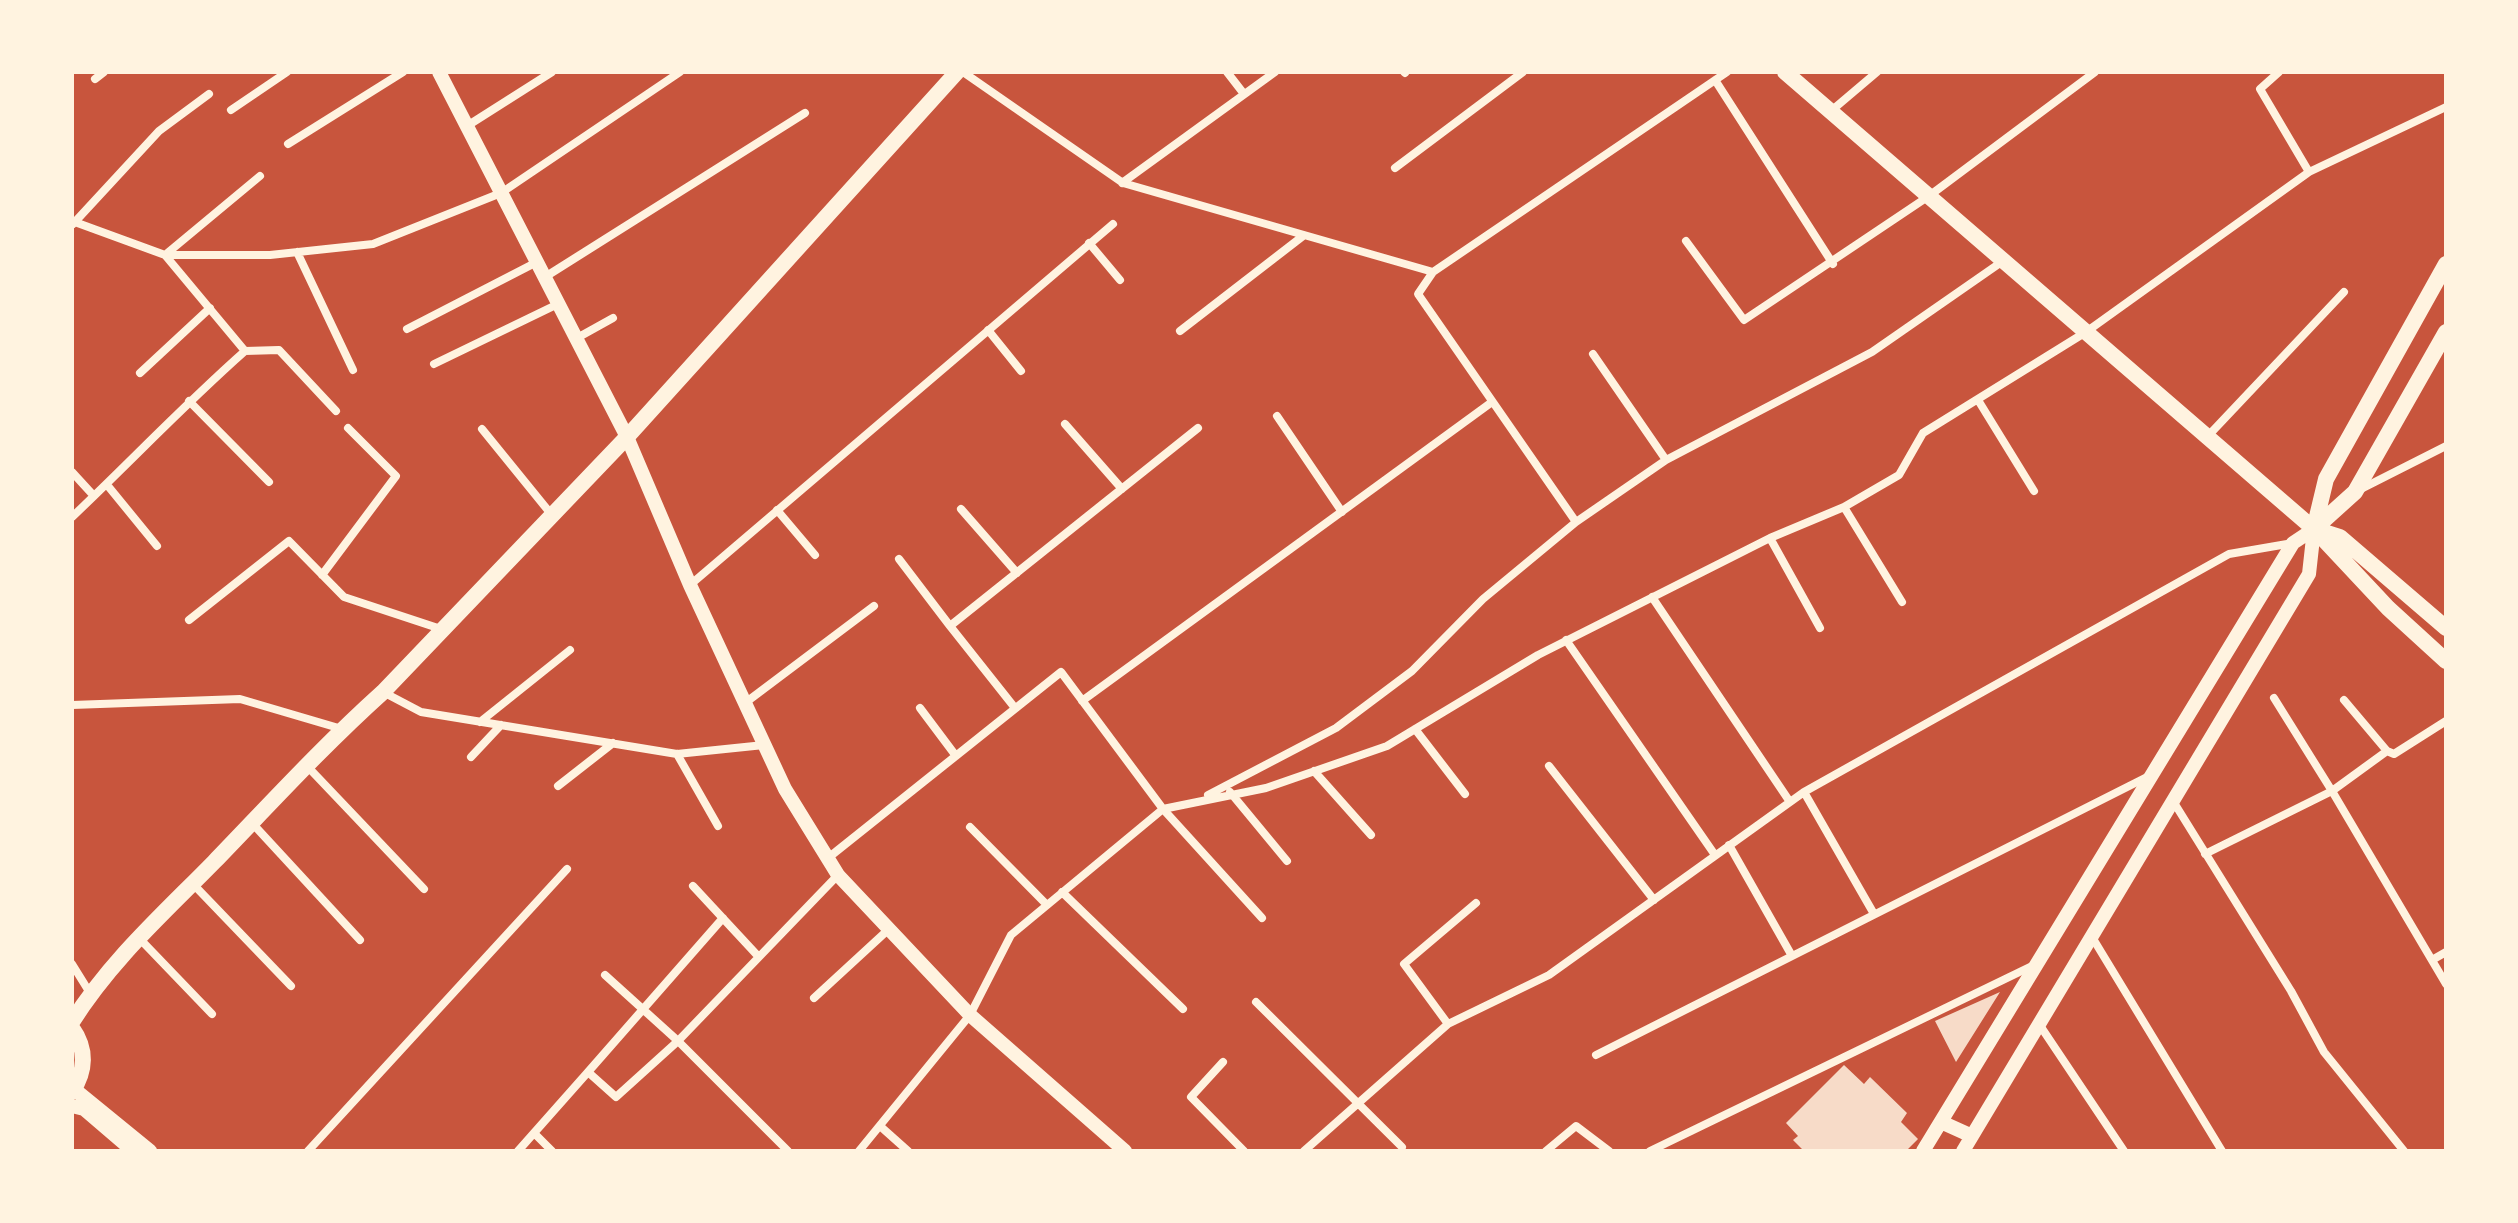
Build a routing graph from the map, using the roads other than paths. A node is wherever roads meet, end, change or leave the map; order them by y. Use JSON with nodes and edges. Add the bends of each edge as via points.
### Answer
{"nodes":[{"id":1,"x":104,"y":72,"type":"edge"},
{"id":2,"x":287,"y":72,"type":"edge"},
{"id":3,"x":403,"y":72,"type":"edge"},
{"id":4,"x":439,"y":72,"type":"edge"},
{"id":5,"x":552,"y":72,"type":"edge"},
{"id":6,"x":680,"y":72,"type":"edge"},
{"id":7,"x":960,"y":72,"type":"edge"},
{"id":8,"x":1227,"y":72,"type":"edge"},
{"id":9,"x":1275,"y":72,"type":"edge"},
{"id":10,"x":1523,"y":72,"type":"edge"},
{"id":11,"x":1727,"y":72,"type":"edge"},
{"id":12,"x":1785,"y":72,"type":"edge"},
{"id":13,"x":1877,"y":72,"type":"edge"},
{"id":14,"x":2095,"y":72,"type":"edge"},
{"id":15,"x":2279,"y":72,"type":"edge"},
{"id":16,"x":95,"y":79,"type":"dead end"},
{"id":17,"x":1715,"y":80,"type":"junction"},
{"id":18,"x":209,"y":94,"type":"dead end"},
{"id":19,"x":1244,"y":94,"type":"junction"},
{"id":20,"x":2446,"y":107,"type":"edge"},
{"id":21,"x":231,"y":110,"type":"dead end"},
{"id":22,"x":1831,"y":111,"type":"junction"},
{"id":23,"x":805,"y":113,"type":"dead end"},
{"id":24,"x":467,"y":126,"type":"junction"},
{"id":25,"x":288,"y":144,"type":"dead end"},
{"id":26,"x":1395,"y":168,"type":"dead end"},
{"id":27,"x":2309,"y":172,"type":"junction"},
{"id":28,"x":260,"y":176,"type":"dead end"},
{"id":29,"x":1122,"y":183,"type":"junction"},
{"id":30,"x":501,"y":193,"type":"junction"},
{"id":31,"x":1929,"y":196,"type":"junction"},
{"id":32,"x":73,"y":223,"type":"edge"},
{"id":33,"x":1113,"y":224,"type":"dead end"},
{"id":34,"x":1303,"y":236,"type":"junction"},
{"id":35,"x":1686,"y":241,"type":"dead end"},
{"id":36,"x":1089,"y":243,"type":"junction"},
{"id":37,"x":297,"y":252,"type":"junction"},
{"id":38,"x":165,"y":255,"type":"junction"},
{"id":39,"x":2004,"y":261,"type":"junction"},
{"id":40,"x":537,"y":262,"type":"junction"},
{"id":41,"x":1833,"y":264,"type":"junction"},
{"id":42,"x":2446,"y":264,"type":"edge"},
{"id":43,"x":1433,"y":272,"type":"junction"},
{"id":44,"x":545,"y":277,"type":"junction"},
{"id":45,"x":1120,"y":280,"type":"dead end"},
{"id":46,"x":2344,"y":292,"type":"dead end"},
{"id":47,"x":558,"y":304,"type":"junction"},
{"id":48,"x":210,"y":308,"type":"junction"},
{"id":49,"x":613,"y":318,"type":"dead end"},
{"id":50,"x":407,"y":329,"type":"dead end"},
{"id":51,"x":988,"y":330,"type":"junction"},
{"id":52,"x":1180,"y":331,"type":"dead end"},
{"id":53,"x":2086,"y":332,"type":"junction"},
{"id":54,"x":2446,"y":332,"type":"edge"},
{"id":55,"x":577,"y":338,"type":"junction"},
{"id":56,"x":245,"y":351,"type":"junction"},
{"id":57,"x":1593,"y":354,"type":"dead end"},
{"id":58,"x":434,"y":364,"type":"dead end"},
{"id":59,"x":353,"y":370,"type":"dead end"},
{"id":60,"x":1021,"y":371,"type":"dead end"},
{"id":61,"x":140,"y":373,"type":"dead end"},
{"id":62,"x":1978,"y":400,"type":"junction"},
{"id":63,"x":189,"y":401,"type":"junction"},
{"id":64,"x":1492,"y":402,"type":"junction"},
{"id":65,"x":336,"y":411,"type":"dead end"},
{"id":66,"x":1277,"y":416,"type":"dead end"},
{"id":67,"x":1065,"y":424,"type":"dead end"},
{"id":68,"x":348,"y":428,"type":"dead end"},
{"id":69,"x":1198,"y":428,"type":"dead end"},
{"id":70,"x":482,"y":429,"type":"dead end"},
{"id":71,"x":627,"y":437,"type":"junction"},
{"id":72,"x":2207,"y":437,"type":"junction"},
{"id":73,"x":2446,"y":446,"type":"edge"},
{"id":74,"x":1666,"y":460,"type":"junction"},
{"id":75,"x":72,"y":472,"type":"edge"},
{"id":76,"x":269,"y":482,"type":"dead end"},
{"id":77,"x":108,"y":486,"type":"junction"},
{"id":78,"x":1122,"y":489,"type":"junction"},
{"id":79,"x":2034,"y":491,"type":"dead end"},
{"id":80,"x":2355,"y":492,"type":"junction"},
{"id":81,"x":94,"y":496,"type":"junction"},
{"id":82,"x":1844,"y":507,"type":"junction"},
{"id":83,"x":961,"y":509,"type":"dead end"},
{"id":84,"x":777,"y":510,"type":"junction"},
{"id":85,"x":1342,"y":512,"type":"junction"},
{"id":86,"x":551,"y":514,"type":"junction"},
{"id":87,"x":72,"y":517,"type":"edge"},
{"id":88,"x":1576,"y":522,"type":"junction"},
{"id":89,"x":2314,"y":529,"type":"junction"},
{"id":90,"x":1770,"y":538,"type":"junction"},
{"id":91,"x":2293,"y":543,"type":"junction"},
{"id":92,"x":157,"y":546,"type":"dead end"},
{"id":93,"x":815,"y":555,"type":"dead end"},
{"id":94,"x":899,"y":559,"type":"dead end"},
{"id":95,"x":1017,"y":573,"type":"junction"},
{"id":96,"x":322,"y":575,"type":"junction"},
{"id":97,"x":690,"y":585,"type":"junction"},
{"id":98,"x":1652,"y":597,"type":"junction"},
{"id":99,"x":1902,"y":602,"type":"dead end"},
{"id":100,"x":874,"y":606,"type":"dead end"},
{"id":101,"x":189,"y":620,"type":"dead end"},
{"id":102,"x":950,"y":626,"type":"junction"},
{"id":103,"x":1820,"y":628,"type":"dead end"},
{"id":104,"x":2446,"y":628,"type":"edge"},
{"id":105,"x":442,"y":630,"type":"junction"},
{"id":106,"x":1566,"y":640,"type":"junction"},
{"id":107,"x":570,"y":650,"type":"dead end"},
{"id":108,"x":2446,"y":661,"type":"edge"},
{"id":109,"x":383,"y":692,"type":"junction"},
{"id":110,"x":2274,"y":698,"type":"dead end"},
{"id":111,"x":2344,"y":700,"type":"dead end"},
{"id":112,"x":1082,"y":701,"type":"junction"},
{"id":113,"x":745,"y":703,"type":"junction"},
{"id":114,"x":72,"y":705,"type":"edge"},
{"id":115,"x":920,"y":708,"type":"dead end"},
{"id":116,"x":1015,"y":708,"type":"junction"},
{"id":117,"x":2446,"y":721,"type":"edge"},
{"id":118,"x":480,"y":722,"type":"junction"},
{"id":119,"x":501,"y":725,"type":"junction"},
{"id":120,"x":342,"y":729,"type":"junction"},
{"id":121,"x":1415,"y":729,"type":"junction"},
{"id":122,"x":613,"y":743,"type":"junction"},
{"id":123,"x":764,"y":745,"type":"junction"},
{"id":124,"x":2387,"y":751,"type":"junction"},
{"id":125,"x":677,"y":754,"type":"junction"},
{"id":126,"x":956,"y":756,"type":"junction"},
{"id":127,"x":471,"y":757,"type":"dead end"},
{"id":128,"x":307,"y":766,"type":"junction"},
{"id":129,"x":1549,"y":766,"type":"dead end"},
{"id":130,"x":1314,"y":771,"type":"junction"},
{"id":131,"x":2149,"y":775,"type":"junction"},
{"id":132,"x":1225,"y":785,"type":"junction"},
{"id":133,"x":558,"y":786,"type":"dead end"},
{"id":134,"x":2332,"y":791,"type":"junction"},
{"id":135,"x":1804,"y":792,"type":"junction"},
{"id":136,"x":1232,"y":794,"type":"junction"},
{"id":137,"x":1465,"y":794,"type":"dead end"},
{"id":138,"x":1202,"y":799,"type":"junction"},
{"id":139,"x":2173,"y":801,"type":"junction"},
{"id":140,"x":1790,"y":802,"type":"junction"},
{"id":141,"x":1163,"y":809,"type":"junction"},
{"id":142,"x":252,"y":823,"type":"junction"},
{"id":143,"x":718,"y":826,"type":"dead end"},
{"id":144,"x":970,"y":827,"type":"dead end"},
{"id":145,"x":1371,"y":835,"type":"dead end"},
{"id":146,"x":1729,"y":845,"type":"junction"},
{"id":147,"x":2205,"y":854,"type":"junction"},
{"id":148,"x":1715,"y":855,"type":"junction"},
{"id":149,"x":828,"y":858,"type":"junction"},
{"id":150,"x":1287,"y":861,"type":"dead end"},
{"id":151,"x":567,"y":869,"type":"dead end"},
{"id":152,"x":838,"y":875,"type":"junction"},
{"id":153,"x":193,"y":884,"type":"junction"},
{"id":154,"x":693,"y":886,"type":"dead end"},
{"id":155,"x":424,"y":889,"type":"dead end"},
{"id":156,"x":1062,"y":892,"type":"junction"},
{"id":157,"x":1654,"y":900,"type":"junction"},
{"id":158,"x":1476,"y":903,"type":"dead end"},
{"id":159,"x":1047,"y":905,"type":"junction"},
{"id":160,"x":1874,"y":914,"type":"junction"},
{"id":161,"x":723,"y":918,"type":"junction"},
{"id":162,"x":1262,"y":918,"type":"dead end"},
{"id":163,"x":889,"y":929,"type":"junction"},
{"id":164,"x":138,"y":937,"type":"junction"},
{"id":165,"x":2091,"y":937,"type":"junction"},
{"id":166,"x":360,"y":940,"type":"dead end"},
{"id":167,"x":2446,"y":952,"type":"edge"},
{"id":168,"x":757,"y":955,"type":"junction"},
{"id":169,"x":1792,"y":956,"type":"junction"},
{"id":170,"x":2432,"y":960,"type":"junction"},
{"id":171,"x":2038,"y":963,"type":"junction"},
{"id":172,"x":72,"y":964,"type":"edge"},
{"id":173,"x":605,"y":975,"type":"dead end"},
{"id":174,"x":2446,"y":984,"type":"edge"},
{"id":175,"x":291,"y":986,"type":"dead end"},
{"id":176,"x":90,"y":993,"type":"junction"},
{"id":177,"x":814,"y":998,"type":"dead end"},
{"id":178,"x":1256,"y":1002,"type":"dead end"},
{"id":179,"x":1183,"y":1009,"type":"dead end"},
{"id":180,"x":643,"y":1011,"type":"junction"},
{"id":181,"x":212,"y":1014,"type":"dead end"},
{"id":182,"x":970,"y":1015,"type":"junction"},
{"id":183,"x":72,"y":1022,"type":"edge"},
{"id":184,"x":1448,"y":1024,"type":"junction"},
{"id":185,"x":2039,"y":1024,"type":"junction"},
{"id":186,"x":72,"y":1028,"type":"edge"},
{"id":187,"x":678,"y":1041,"type":"junction"},
{"id":188,"x":1596,"y":1055,"type":"dead end"},
{"id":189,"x":1223,"y":1062,"type":"dead end"},
{"id":190,"x":588,"y":1072,"type":"junction"},
{"id":191,"x":73,"y":1096,"type":"edge"},
{"id":192,"x":1358,"y":1102,"type":"junction"},
{"id":193,"x":1941,"y":1122,"type":"junction"},
{"id":194,"x":880,"y":1126,"type":"junction"},
{"id":195,"x":534,"y":1133,"type":"junction"},
{"id":196,"x":1972,"y":1136,"type":"junction"},
{"id":197,"x":1664,"y":1143,"type":"junction"},
{"id":198,"x":1402,"y":1147,"type":"dead end"},
{"id":199,"x":133,"y":1151,"type":"edge"},
{"id":200,"x":150,"y":1151,"type":"edge"},
{"id":201,"x":308,"y":1151,"type":"edge"},
{"id":202,"x":518,"y":1151,"type":"edge"},
{"id":203,"x":552,"y":1151,"type":"edge"},
{"id":204,"x":788,"y":1151,"type":"edge"},
{"id":205,"x":859,"y":1151,"type":"edge"},
{"id":206,"x":908,"y":1151,"type":"edge"},
{"id":207,"x":1125,"y":1151,"type":"edge"},
{"id":208,"x":1244,"y":1151,"type":"edge"},
{"id":209,"x":1304,"y":1151,"type":"edge"},
{"id":210,"x":1546,"y":1151,"type":"edge"},
{"id":211,"x":1609,"y":1151,"type":"edge"},
{"id":212,"x":1650,"y":1151,"type":"edge"},
{"id":213,"x":1671,"y":1151,"type":"edge"},
{"id":214,"x":1923,"y":1151,"type":"edge"},
{"id":215,"x":1963,"y":1151,"type":"edge"},
{"id":216,"x":2124,"y":1151,"type":"edge"},
{"id":217,"x":2222,"y":1151,"type":"edge"},
{"id":218,"x":2404,"y":1151,"type":"edge"}],
"edges":[{"from":1,"to":16,"type":"street"},
{"from":2,"to":21,"type":"street"},
{"from":3,"to":25,"type":"street"},
{"from":4,"to":24,"type":"street"},
{"from":5,"to":24,"type":"street"},
{"from":6,"to":30,"type":"street"},
{"from":7,"to":29,"type":"street"},
{"from":7,"to":71,"type":"main road"},
{"from":8,"to":19,"type":"street"},
{"from":9,"to":19,"type":"street"},
{"from":10,"to":26,"type":"street"},
{"from":11,"to":17,"type":"street"},
{"from":12,"to":22,"type":"main road"},
{"from":13,"to":22,"type":"street"},
{"from":14,"to":31,"type":"street"},
{"from":15,"to":27,"type":"street","via":[[2260,89]]},
{"from":17,"to":41,"type":"street"},
{"from":17,"to":43,"type":"street"},
{"from":18,"to":32,"type":"street","via":[[159,131]]},
{"from":19,"to":29,"type":"street"},
{"from":20,"to":27,"type":"street"},
{"from":22,"to":31,"type":"main road"},
{"from":23,"to":44,"type":"street"},
{"from":24,"to":30,"type":"street"},
{"from":27,"to":53,"type":"street"},
{"from":28,"to":38,"type":"street"},
{"from":29,"to":34,"type":"street"},
{"from":30,"to":37,"type":"street","via":[[373,244]]},
{"from":30,"to":40,"type":"street"},
{"from":31,"to":39,"type":"main road"},
{"from":31,"to":41,"type":"street"},
{"from":32,"to":38,"type":"street"},
{"from":33,"to":36,"type":"street"},
{"from":34,"to":43,"type":"street"},
{"from":34,"to":52,"type":"street"},
{"from":35,"to":41,"type":"street","via":[[1744,320]]},
{"from":36,"to":45,"type":"street"},
{"from":36,"to":51,"type":"street"},
{"from":37,"to":38,"type":"street"},
{"from":37,"to":59,"type":"street"},
{"from":38,"to":48,"type":"street"},
{"from":39,"to":53,"type":"main road"},
{"from":39,"to":74,"type":"street","via":[[1872,352]]},
{"from":40,"to":44,"type":"street"},
{"from":40,"to":50,"type":"street"},
{"from":42,"to":89,"type":"main road","via":[[2326,479]]},
{"from":43,"to":64,"type":"street","via":[[1418,294]]},
{"from":44,"to":47,"type":"street"},
{"from":46,"to":72,"type":"street"},
{"from":47,"to":55,"type":"street"},
{"from":47,"to":58,"type":"street"},
{"from":48,"to":56,"type":"street"},
{"from":48,"to":61,"type":"street"},
{"from":49,"to":55,"type":"street"},
{"from":51,"to":60,"type":"street"},
{"from":51,"to":84,"type":"street"},
{"from":53,"to":62,"type":"street"},
{"from":53,"to":72,"type":"main road"},
{"from":54,"to":80,"type":"main road"},
{"from":55,"to":71,"type":"street"},
{"from":56,"to":63,"type":"street"},
{"from":56,"to":65,"type":"street","via":[[279,350]]},
{"from":57,"to":74,"type":"street"},
{"from":62,"to":79,"type":"street"},
{"from":62,"to":82,"type":"street","via":[[1923,433],[1899,475]]},
{"from":63,"to":76,"type":"street"},
{"from":63,"to":77,"type":"street"},
{"from":64,"to":85,"type":"street"},
{"from":64,"to":88,"type":"street"},
{"from":66,"to":85,"type":"street"},
{"from":67,"to":78,"type":"street"},
{"from":68,"to":96,"type":"street","via":[[396,476]]},
{"from":69,"to":78,"type":"street"},
{"from":70,"to":86,"type":"street"},
{"from":71,"to":86,"type":"main road"},
{"from":71,"to":97,"type":"street"},
{"from":72,"to":89,"type":"main road"},
{"from":73,"to":80,"type":"street"},
{"from":74,"to":88,"type":"street"},
{"from":75,"to":81,"type":"street"},
{"from":77,"to":81,"type":"street"},
{"from":77,"to":92,"type":"street"},
{"from":78,"to":95,"type":"street"},
{"from":80,"to":89,"type":"main road"},
{"from":81,"to":87,"type":"street"},
{"from":82,"to":90,"type":"street"},
{"from":82,"to":99,"type":"street"},
{"from":83,"to":95,"type":"street"},
{"from":84,"to":93,"type":"street"},
{"from":84,"to":97,"type":"street"},
{"from":85,"to":112,"type":"street"},
{"from":86,"to":105,"type":"main road"},
{"from":88,"to":132,"type":"street","via":[[1483,599],[1412,671],[1336,728]]},
{"from":89,"to":91,"type":"street"},
{"from":89,"to":104,"type":"main road","via":[[2340,537]]},
{"from":89,"to":108,"type":"main road"},
{"from":89,"to":139,"type":"street","via":[[2309,574]]},
{"from":90,"to":98,"type":"street"},
{"from":90,"to":103,"type":"street"},
{"from":91,"to":131,"type":"street"},
{"from":91,"to":135,"type":"street","via":[[2229,554]]},
{"from":94,"to":102,"type":"street"},
{"from":95,"to":102,"type":"street"},
{"from":96,"to":101,"type":"street","via":[[289,541]]},
{"from":96,"to":105,"type":"street","via":[[344,597]]},
{"from":97,"to":113,"type":"street"},
{"from":98,"to":106,"type":"street"},
{"from":98,"to":140,"type":"street"},
{"from":100,"to":113,"type":"street"},
{"from":102,"to":116,"type":"street"},
{"from":105,"to":109,"type":"main road"},
{"from":106,"to":121,"type":"street"},
{"from":106,"to":148,"type":"street"},
{"from":107,"to":118,"type":"street"},
{"from":109,"to":118,"type":"street","via":[[421,712]]},
{"from":109,"to":120,"type":"main road"},
{"from":110,"to":134,"type":"street"},
{"from":111,"to":124,"type":"street"},
{"from":112,"to":116,"type":"street","via":[[1061,672]]},
{"from":112,"to":141,"type":"street"},
{"from":113,"to":123,"type":"street"},
{"from":114,"to":120,"type":"street","via":[[240,699]]},
{"from":115,"to":126,"type":"street"},
{"from":116,"to":126,"type":"street"},
{"from":117,"to":124,"type":"street","via":[[2394,754]]},
{"from":118,"to":119,"type":"street"},
{"from":119,"to":122,"type":"street"},
{"from":119,"to":127,"type":"street"},
{"from":120,"to":128,"type":"main road"},
{"from":121,"to":130,"type":"street","via":[[1387,746]]},
{"from":121,"to":137,"type":"street"},
{"from":122,"to":125,"type":"street"},
{"from":122,"to":133,"type":"street"},
{"from":123,"to":125,"type":"street"},
{"from":123,"to":149,"type":"street"},
{"from":124,"to":134,"type":"street"},
{"from":125,"to":143,"type":"street"},
{"from":126,"to":149,"type":"street"},
{"from":128,"to":142,"type":"main road"},
{"from":128,"to":155,"type":"street"},
{"from":129,"to":157,"type":"street"},
{"from":130,"to":136,"type":"street"},
{"from":130,"to":145,"type":"street"},
{"from":131,"to":160,"type":"street"},
{"from":131,"to":171,"type":"street"},
{"from":132,"to":136,"type":"street"},
{"from":132,"to":138,"type":"street"},
{"from":134,"to":147,"type":"street"},
{"from":134,"to":170,"type":"street"},
{"from":135,"to":140,"type":"street"},
{"from":135,"to":160,"type":"street"},
{"from":136,"to":138,"type":"street"},
{"from":136,"to":150,"type":"street"},
{"from":138,"to":141,"type":"street"},
{"from":139,"to":147,"type":"street"},
{"from":139,"to":165,"type":"street"},
{"from":140,"to":146,"type":"street"},
{"from":141,"to":156,"type":"street"},
{"from":141,"to":162,"type":"street"},
{"from":142,"to":153,"type":"main road"},
{"from":142,"to":166,"type":"street"},
{"from":144,"to":159,"type":"street"},
{"from":146,"to":148,"type":"street"},
{"from":146,"to":169,"type":"street"},
{"from":147,"to":218,"type":"street","via":[[2324,1052]]},
{"from":148,"to":157,"type":"street"},
{"from":149,"to":152,"type":"street"},
{"from":151,"to":201,"type":"street"},
{"from":152,"to":163,"type":"street"},
{"from":152,"to":168,"type":"street"},
{"from":153,"to":164,"type":"main road"},
{"from":153,"to":175,"type":"street"},
{"from":154,"to":161,"type":"street"},
{"from":156,"to":159,"type":"street"},
{"from":156,"to":179,"type":"street"},
{"from":157,"to":184,"type":"street","via":[[1549,975]]},
{"from":158,"to":184,"type":"street","via":[[1404,964]]},
{"from":159,"to":182,"type":"street","via":[[1011,935]]},
{"from":160,"to":169,"type":"street"},
{"from":161,"to":168,"type":"street"},
{"from":161,"to":180,"type":"street"},
{"from":163,"to":177,"type":"street"},
{"from":163,"to":182,"type":"street"},
{"from":164,"to":176,"type":"main road"},
{"from":164,"to":181,"type":"street"},
{"from":165,"to":185,"type":"street"},
{"from":165,"to":217,"type":"street"},
{"from":167,"to":170,"type":"street"},
{"from":168,"to":187,"type":"street"},
{"from":169,"to":188,"type":"street"},
{"from":170,"to":174,"type":"street"},
{"from":171,"to":193,"type":"street"},
{"from":171,"to":197,"type":"street"},
{"from":172,"to":176,"type":"street"},
{"from":173,"to":180,"type":"street"},
{"from":176,"to":183,"type":"main road"},
{"from":178,"to":192,"type":"street"},
{"from":180,"to":187,"type":"street"},
{"from":180,"to":190,"type":"street"},
{"from":182,"to":194,"type":"street"},
{"from":182,"to":207,"type":"street"},
{"from":184,"to":192,"type":"street"},
{"from":185,"to":196,"type":"street"},
{"from":185,"to":216,"type":"street"},
{"from":186,"to":191,"type":"main road","via":[[84,1063]]},
{"from":187,"to":190,"type":"street","via":[[616,1097]]},
{"from":187,"to":204,"type":"street"},
{"from":189,"to":208,"type":"street","via":[[1191,1097]]},
{"from":190,"to":195,"type":"street"},
{"from":191,"to":199,"type":"street"},
{"from":191,"to":200,"type":"street"},
{"from":192,"to":198,"type":"street"},
{"from":192,"to":209,"type":"street"},
{"from":193,"to":196,"type":"street"},
{"from":193,"to":214,"type":"street"},
{"from":194,"to":205,"type":"street"},
{"from":194,"to":206,"type":"street"},
{"from":195,"to":202,"type":"street"},
{"from":195,"to":203,"type":"street"},
{"from":196,"to":215,"type":"street"},
{"from":197,"to":212,"type":"street"},
{"from":197,"to":213,"type":"street"},
{"from":210,"to":211,"type":"street","via":[[1576,1126]]}]}
